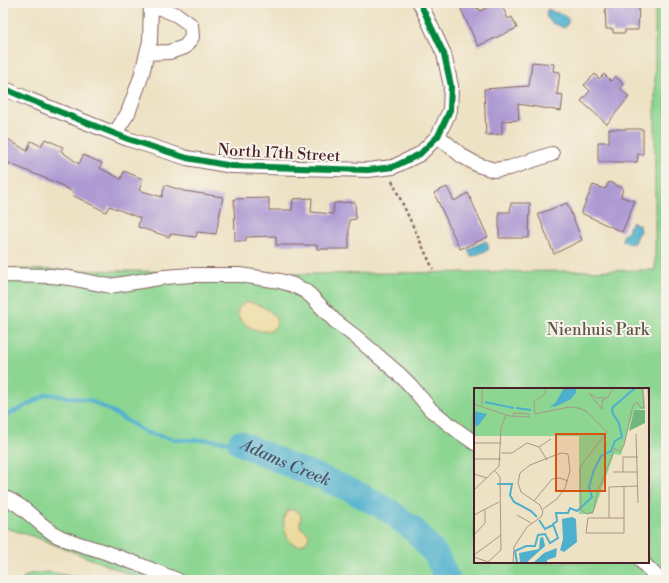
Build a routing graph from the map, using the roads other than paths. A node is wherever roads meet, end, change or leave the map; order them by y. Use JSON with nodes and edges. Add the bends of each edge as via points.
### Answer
{"nodes":[{"id":1,"x":420,"y":3,"type":"edge"},
{"id":2,"x":151,"y":4,"type":"edge"},
{"id":3,"x":147,"y":52,"type":"junction"},
{"id":4,"x":3,"y":88,"type":"edge"},
{"id":5,"x":115,"y":133,"type":"junction"},
{"id":6,"x":438,"y":136,"type":"junction"},
{"id":7,"x":552,"y":154,"type":"dead end"},
{"id":8,"x":3,"y":275,"type":"edge"},
{"id":9,"x":474,"y":442,"type":"edge"},
{"id":10,"x":3,"y":497,"type":"edge"},
{"id":11,"x":643,"y":563,"type":"edge"},
{"id":12,"x":177,"y":580,"type":"edge"},
{"id":13,"x":660,"y":580,"type":"edge"}],
"edges":[{"from":1,"to":6,"type":"street","via":[[444,54],[451,86],[450,110]]},
{"from":2,"to":3,"type":"street","via":[[150,41]]},
{"from":2,"to":3,"type":"street","via":[[177,15],[191,25],[192,37],[185,47],[168,52]]},
{"from":3,"to":5,"type":"street","via":[[128,113]]},
{"from":4,"to":5,"type":"street","name":"North 17th Street"},
{"from":5,"to":6,"type":"street","name":"North 17th Street","via":[[187,158],[232,166],[368,170],[400,164],[420,154]]},
{"from":6,"to":7,"type":"street","via":[[462,156],[494,170],[509,168]]},
{"from":8,"to":9,"type":"street","via":[[51,276],[110,286],[190,275],[240,276],[294,285],[311,296],[335,322],[400,374],[431,410]]},
{"from":10,"to":12,"type":"street","via":[[26,510],[49,530],[64,538]]},
{"from":11,"to":13,"type":"street"}]}
